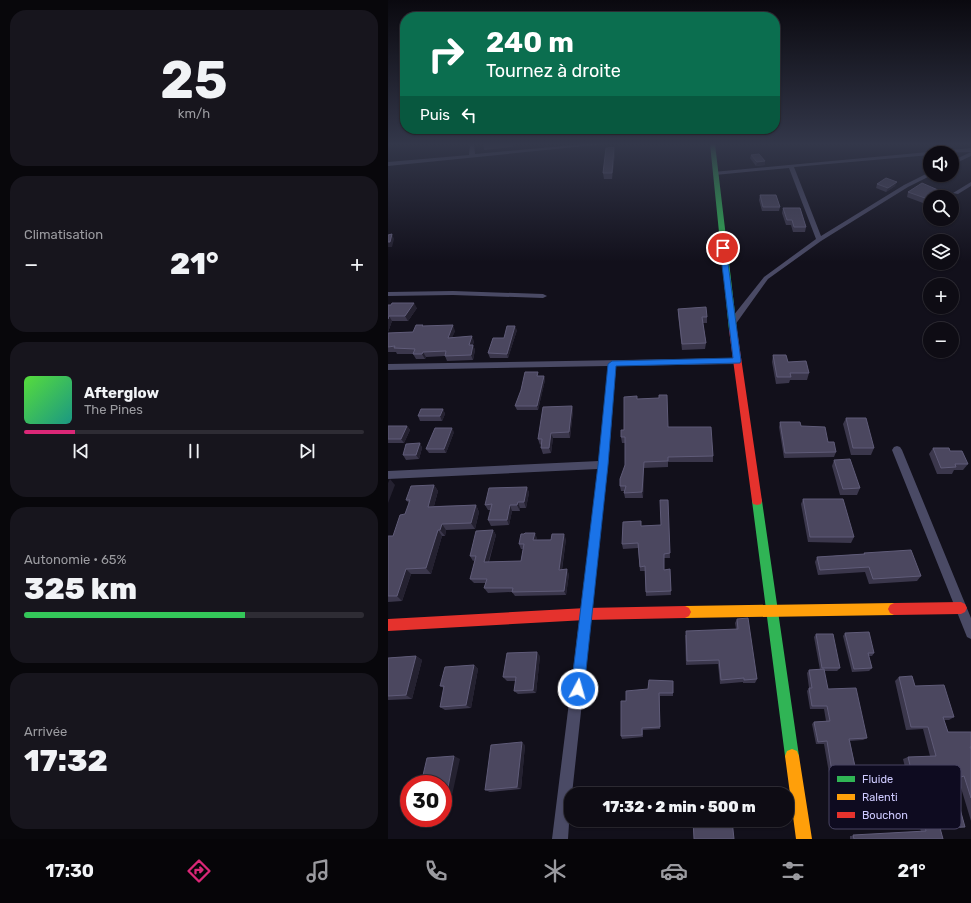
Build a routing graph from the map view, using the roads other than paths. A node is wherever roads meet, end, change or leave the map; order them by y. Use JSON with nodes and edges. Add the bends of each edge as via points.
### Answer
{"nodes":[{"id":1,"x":716,"y":183,"type":"edge"},
{"id":2,"x":797,"y":183,"type":"edge"},
{"id":3,"x":912,"y":183,"type":"edge"},
{"id":4,"x":971,"y":184,"type":"edge"},
{"id":5,"x":959,"y":191,"type":"edge"},
{"id":6,"x":819,"y":240,"type":"junction"},
{"id":7,"x":388,"y":294,"type":"edge"},
{"id":8,"x":543,"y":296,"type":"dead end"},
{"id":9,"x":732,"y":323,"type":"junction"},
{"id":10,"x":737,"y":361,"type":"junction"},
{"id":11,"x":612,"y":364,"type":"junction"},
{"id":12,"x":388,"y":367,"type":"edge"},
{"id":13,"x":897,"y":450,"type":"dead end"},
{"id":14,"x":603,"y":465,"type":"junction"},
{"id":15,"x":388,"y":475,"type":"edge"},
{"id":16,"x":962,"y":608,"type":"junction"},
{"id":17,"x":772,"y":610,"type":"junction"},
{"id":18,"x":586,"y":614,"type":"junction"},
{"id":19,"x":388,"y":625,"type":"edge"},
{"id":20,"x":971,"y":633,"type":"edge"},
{"id":21,"x":560,"y":839,"type":"edge"},
{"id":22,"x":804,"y":839,"type":"edge"}],
"edges":[{"from":1,"to":9,"type":"street"},
{"from":2,"to":6,"type":"street"},
{"from":3,"to":6,"type":"street"},
{"from":4,"to":5,"type":"street"},
{"from":6,"to":9,"type":"street","via":[[766,278]]},
{"from":7,"to":8,"type":"street"},
{"from":9,"to":10,"type":"street"},
{"from":10,"to":11,"type":"street"},
{"from":10,"to":17,"type":"street"},
{"from":11,"to":12,"type":"street"},
{"from":11,"to":14,"type":"street"},
{"from":13,"to":16,"type":"street"},
{"from":14,"to":15,"type":"street"},
{"from":14,"to":18,"type":"street"},
{"from":16,"to":17,"type":"street"},
{"from":16,"to":20,"type":"street"},
{"from":17,"to":18,"type":"street"},
{"from":17,"to":22,"type":"street"},
{"from":18,"to":19,"type":"street"},
{"from":18,"to":21,"type":"street"}]}
